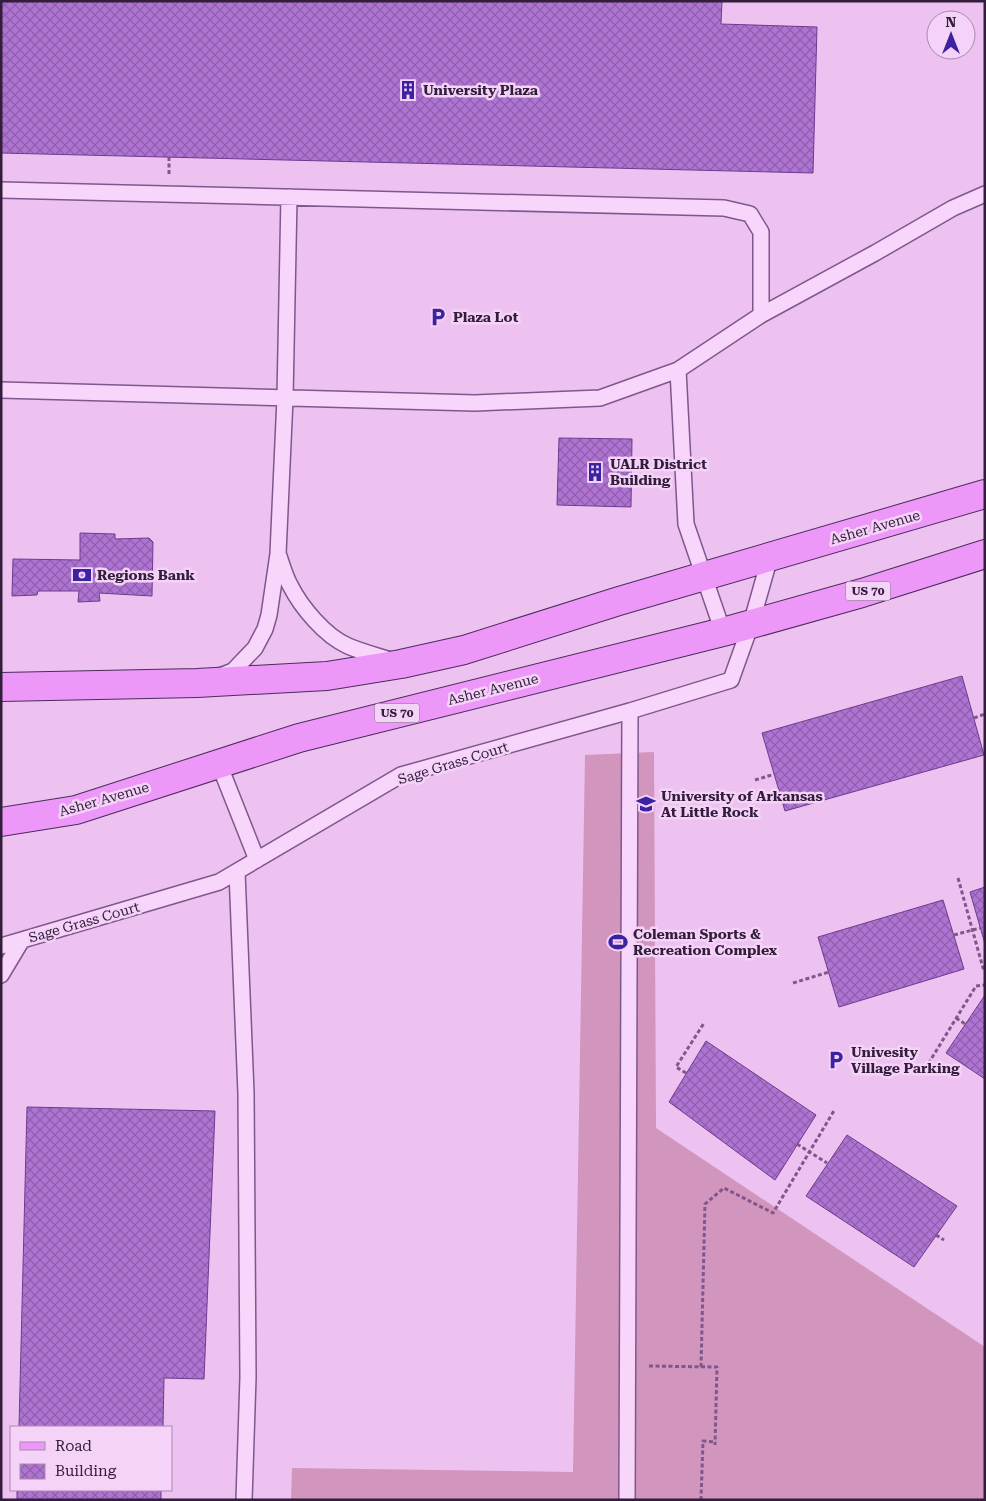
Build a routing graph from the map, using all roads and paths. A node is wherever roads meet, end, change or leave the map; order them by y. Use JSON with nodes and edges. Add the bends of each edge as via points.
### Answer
{"nodes":[{"id":1,"x":1,"y":190,"type":"edge"},
{"id":2,"x":985,"y":194,"type":"edge"},
{"id":3,"x":289,"y":197,"type":"junction"},
{"id":4,"x":761,"y":315,"type":"junction"},
{"id":5,"x":678,"y":370,"type":"junction"},
{"id":6,"x":1,"y":390,"type":"edge"},
{"id":7,"x":284,"y":398,"type":"junction"},
{"id":8,"x":985,"y":494,"type":"edge"},
{"id":9,"x":278,"y":554,"type":"junction"},
{"id":10,"x":985,"y":554,"type":"edge"},
{"id":11,"x":770,"y":557,"type":"junction"},
{"id":12,"x":704,"y":576,"type":"junction"},
{"id":13,"x":751,"y":624,"type":"junction"},
{"id":14,"x":723,"y":632,"type":"junction"},
{"id":15,"x":401,"y":664,"type":"junction"},
{"id":16,"x":197,"y":684,"type":"junction"},
{"id":17,"x":1,"y":687,"type":"edge"},
{"id":18,"x":630,"y":711,"type":"junction"},
{"id":19,"x":985,"y":714,"type":"edge"},
{"id":20,"x":974,"y":718,"type":"dead end"},
{"id":21,"x":219,"y":764,"type":"junction"},
{"id":22,"x":774,"y":774,"type":"dead end"},
{"id":23,"x":755,"y":780,"type":"dead end"},
{"id":24,"x":1,"y":822,"type":"edge"},
{"id":25,"x":257,"y":860,"type":"junction"},
{"id":26,"x":237,"y":872,"type":"junction"},
{"id":27,"x":958,"y":878,"type":"dead end"},
{"id":28,"x":980,"y":928,"type":"dead end"},
{"id":29,"x":973,"y":931,"type":"junction"},
{"id":30,"x":954,"y":935,"type":"dead end"},
{"id":31,"x":22,"y":940,"type":"junction"},
{"id":32,"x":1,"y":946,"type":"edge"},
{"id":33,"x":985,"y":968,"type":"edge"},
{"id":34,"x":828,"y":972,"type":"dead end"},
{"id":35,"x":1,"y":975,"type":"edge"},
{"id":36,"x":792,"y":983,"type":"dead end"},
{"id":37,"x":985,"y":984,"type":"edge"},
{"id":38,"x":956,"y":1018,"type":"junction"},
{"id":39,"x":704,"y":1023,"type":"dead end"},
{"id":40,"x":965,"y":1024,"type":"dead end"},
{"id":41,"x":925,"y":1069,"type":"dead end"},
{"id":42,"x":686,"y":1073,"type":"dead end"},
{"id":43,"x":835,"y":1109,"type":"dead end"},
{"id":44,"x":797,"y":1144,"type":"dead end"},
{"id":45,"x":810,"y":1152,"type":"junction"},
{"id":46,"x":827,"y":1163,"type":"dead end"},
{"id":47,"x":936,"y":1235,"type":"dead end"},
{"id":48,"x":944,"y":1240,"type":"dead end"},
{"id":49,"x":628,"y":1366,"type":"junction"},
{"id":50,"x":701,"y":1367,"type":"junction"},
{"id":51,"x":244,"y":1500,"type":"edge"},
{"id":52,"x":627,"y":1500,"type":"edge"},
{"id":53,"x":701,"y":1500,"type":"edge"}],
"edges":[{"from":1,"to":3,"type":"lane"},
{"from":2,"to":4,"type":"lane","via":[[953,208]]},
{"from":3,"to":4,"type":"lane","via":[[724,208],[750,214],[761,232]]},
{"from":3,"to":7,"type":"lane"},
{"from":4,"to":5,"type":"lane"},
{"from":5,"to":7,"type":"lane","via":[[600,398],[475,403]]},
{"from":5,"to":12,"type":"lane","via":[[686,524]]},
{"from":6,"to":7,"type":"lane"},
{"from":7,"to":9,"type":"lane"},
{"from":8,"to":11,"type":"main road","name":"Asher Avenue"},
{"from":9,"to":15,"type":"lane","via":[[297,598],[327,632],[347,646]]},
{"from":9,"to":16,"type":"lane","via":[[269,615],[255,648],[233,671]]},
{"from":10,"to":13,"type":"main road","name":"Asher Avenue","number":"US 70"},
{"from":11,"to":12,"type":"main road","name":"Asher Avenue"},
{"from":11,"to":13,"type":"lane","name":"Sage Grass Court"},
{"from":12,"to":14,"type":"lane"},
{"from":12,"to":15,"type":"main road","name":"Asher Avenue","via":[[464,650]]},
{"from":13,"to":14,"type":"main road","name":"Asher Avenue","number":"US 70"},
{"from":13,"to":18,"type":"lane","name":"Sage Grass Court","via":[[731,680]]},
{"from":14,"to":21,"type":"main road","name":"Asher Avenue","number":"US 70","via":[[299,738]]},
{"from":15,"to":16,"type":"main road","name":"Asher Avenue","via":[[327,676]]},
{"from":16,"to":17,"type":"main road","name":"Asher Avenue"},
{"from":18,"to":25,"type":"lane","name":"Sage Grass Court","via":[[401,775]]},
{"from":18,"to":49,"type":"lane"},
{"from":19,"to":20,"type":"path"},
{"from":21,"to":24,"type":"main road","name":"Asher Avenue","number":"US 70","via":[[76,810]]},
{"from":21,"to":25,"type":"lane"},
{"from":22,"to":23,"type":"path"},
{"from":25,"to":26,"type":"lane","name":"Sage Grass Court"},
{"from":26,"to":31,"type":"lane","name":"Sage Grass Court","via":[[219,882]]},
{"from":26,"to":51,"type":"lane","via":[[246,1093],[248,1377]]},
{"from":27,"to":29,"type":"path"},
{"from":28,"to":29,"type":"path"},
{"from":29,"to":30,"type":"path"},
{"from":29,"to":33,"type":"path"},
{"from":31,"to":32,"type":"lane"},
{"from":31,"to":35,"type":"lane","name":"Sage Grass Court"},
{"from":34,"to":36,"type":"path"},
{"from":37,"to":38,"type":"path","via":[[976,986]]},
{"from":38,"to":40,"type":"path"},
{"from":38,"to":41,"type":"path"},
{"from":39,"to":42,"type":"path","via":[[676,1067]]},
{"from":43,"to":45,"type":"path"},
{"from":44,"to":45,"type":"path"},
{"from":45,"to":46,"type":"path"},
{"from":45,"to":50,"type":"path","via":[[773,1212],[724,1188],[705,1204]]},
{"from":47,"to":48,"type":"path"},
{"from":49,"to":50,"type":"path"},
{"from":49,"to":52,"type":"lane"},
{"from":50,"to":53,"type":"path","via":[[717,1367],[715,1444],[702,1441]]}]}
